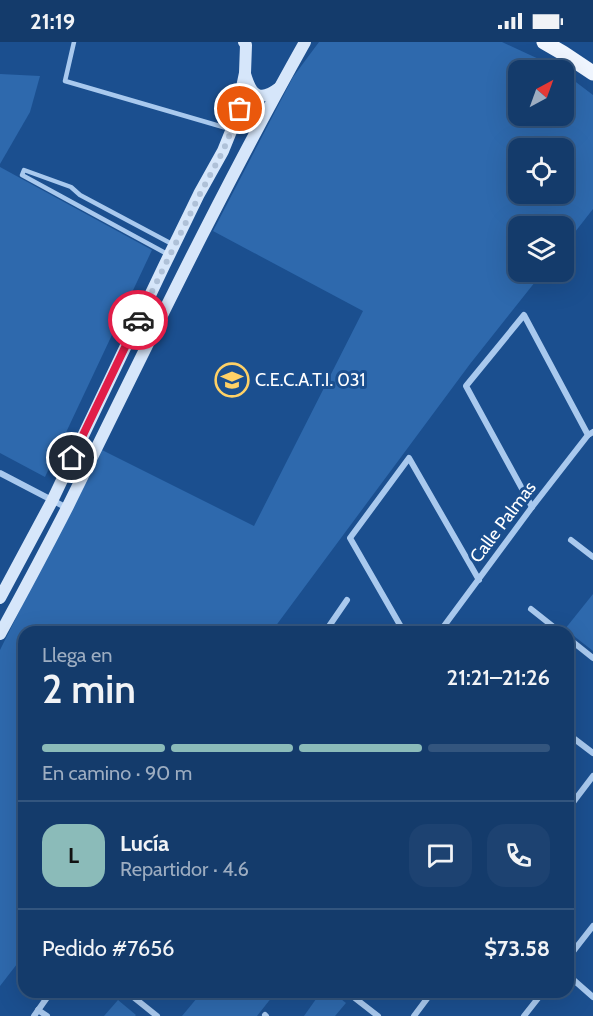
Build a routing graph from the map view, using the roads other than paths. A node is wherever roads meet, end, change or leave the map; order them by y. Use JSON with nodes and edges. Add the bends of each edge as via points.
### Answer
{"nodes":[{"id":1,"x":74,"y":42,"type":"edge"},
{"id":2,"x":244,"y":42,"type":"edge"},
{"id":3,"x":305,"y":42,"type":"edge"},
{"id":4,"x":544,"y":42,"type":"edge"},
{"id":5,"x":245,"y":73,"type":"junction"},
{"id":6,"x":593,"y":73,"type":"edge"},
{"id":7,"x":279,"y":87,"type":"junction"},
{"id":8,"x":232,"y":130,"type":"junction"},
{"id":9,"x":95,"y":203,"type":"junction"},
{"id":10,"x":91,"y":212,"type":"junction"},
{"id":11,"x":124,"y":218,"type":"junction"},
{"id":12,"x":120,"y":228,"type":"junction"},
{"id":13,"x":172,"y":250,"type":"junction"},
{"id":14,"x":591,"y":434,"type":"edge"},
{"id":15,"x":0,"y":473,"type":"edge"},
{"id":16,"x":52,"y":501,"type":"junction"},
{"id":17,"x":532,"y":507,"type":"junction"},
{"id":18,"x":67,"y":508,"type":"junction"},
{"id":19,"x":571,"y":540,"type":"dead end"},
{"id":20,"x":593,"y":557,"type":"edge"},
{"id":21,"x":479,"y":580,"type":"junction"},
{"id":22,"x":0,"y":598,"type":"edge"},
{"id":23,"x":347,"y":600,"type":"dead end"},
{"id":24,"x":531,"y":609,"type":"dead end"},
{"id":25,"x":329,"y":626,"type":"edge"},
{"id":26,"x":401,"y":626,"type":"edge"},
{"id":27,"x":444,"y":626,"type":"edge"},
{"id":28,"x":552,"y":626,"type":"edge"},
{"id":29,"x":0,"y":634,"type":"edge"},
{"id":30,"x":574,"y":643,"type":"edge"},
{"id":31,"x":593,"y":658,"type":"edge"},
{"id":32,"x":574,"y":739,"type":"edge"},
{"id":33,"x":593,"y":753,"type":"edge"},
{"id":34,"x":593,"y":776,"type":"edge"},
{"id":35,"x":574,"y":801,"type":"edge"},
{"id":36,"x":593,"y":926,"type":"edge"},
{"id":37,"x":574,"y":950,"type":"edge"},
{"id":38,"x":574,"y":980,"type":"edge"},
{"id":39,"x":593,"y":997,"type":"edge"},
{"id":40,"x":47,"y":998,"type":"edge"},
{"id":41,"x":134,"y":998,"type":"edge"},
{"id":42,"x":355,"y":998,"type":"edge"},
{"id":43,"x":428,"y":998,"type":"edge"},
{"id":44,"x":538,"y":998,"type":"edge"},
{"id":45,"x":38,"y":1010,"type":"junction"},
{"id":46,"x":34,"y":1016,"type":"edge"},
{"id":47,"x":47,"y":1016,"type":"edge"},
{"id":48,"x":156,"y":1016,"type":"edge"},
{"id":49,"x":378,"y":1016,"type":"edge"},
{"id":50,"x":414,"y":1016,"type":"edge"},
{"id":51,"x":524,"y":1016,"type":"edge"}],
"edges":[{"from":1,"to":8,"type":"lane","via":[[65,81]]},
{"from":2,"to":5,"type":"main road"},
{"from":3,"to":7,"type":"main road"},
{"from":4,"to":6,"type":"main road"},
{"from":5,"to":7,"type":"main road","via":[[251,90],[257,94],[270,94]]},
{"from":5,"to":8,"type":"main road","via":[[240,109]]},
{"from":7,"to":18,"type":"main road"},
{"from":8,"to":13,"type":"main road"},
{"from":9,"to":10,"type":"lane"},
{"from":9,"to":10,"type":"lane","via":[[71,187],[24,170],[22,175]]},
{"from":9,"to":11,"type":"lane"},
{"from":10,"to":12,"type":"lane"},
{"from":11,"to":12,"type":"lane"},
{"from":11,"to":13,"type":"lane"},
{"from":12,"to":13,"type":"lane"},
{"from":13,"to":16,"type":"main road"},
{"from":14,"to":17,"type":"street","name":"Calle Palmas"},
{"from":14,"to":17,"type":"street","via":[[524,315],[466,386]]},
{"from":15,"to":16,"type":"street"},
{"from":16,"to":18,"type":"street"},
{"from":16,"to":22,"type":"main road"},
{"from":17,"to":21,"type":"street","name":"Calle Palmas"},
{"from":18,"to":29,"type":"main road"},
{"from":19,"to":20,"type":"street"},
{"from":21,"to":26,"type":"street","via":[[409,458],[350,538]]},
{"from":21,"to":27,"type":"street","name":"Calle Palmas"},
{"from":23,"to":25,"type":"street"},
{"from":24,"to":28,"type":"street"},
{"from":30,"to":31,"type":"street"},
{"from":32,"to":33,"type":"street"},
{"from":34,"to":35,"type":"street"},
{"from":36,"to":37,"type":"street"},
{"from":38,"to":39,"type":"street"},
{"from":40,"to":45,"type":"street"},
{"from":41,"to":48,"type":"street"},
{"from":42,"to":49,"type":"street"},
{"from":43,"to":50,"type":"street"},
{"from":44,"to":51,"type":"street"},
{"from":45,"to":46,"type":"street"},
{"from":45,"to":47,"type":"street"}]}
